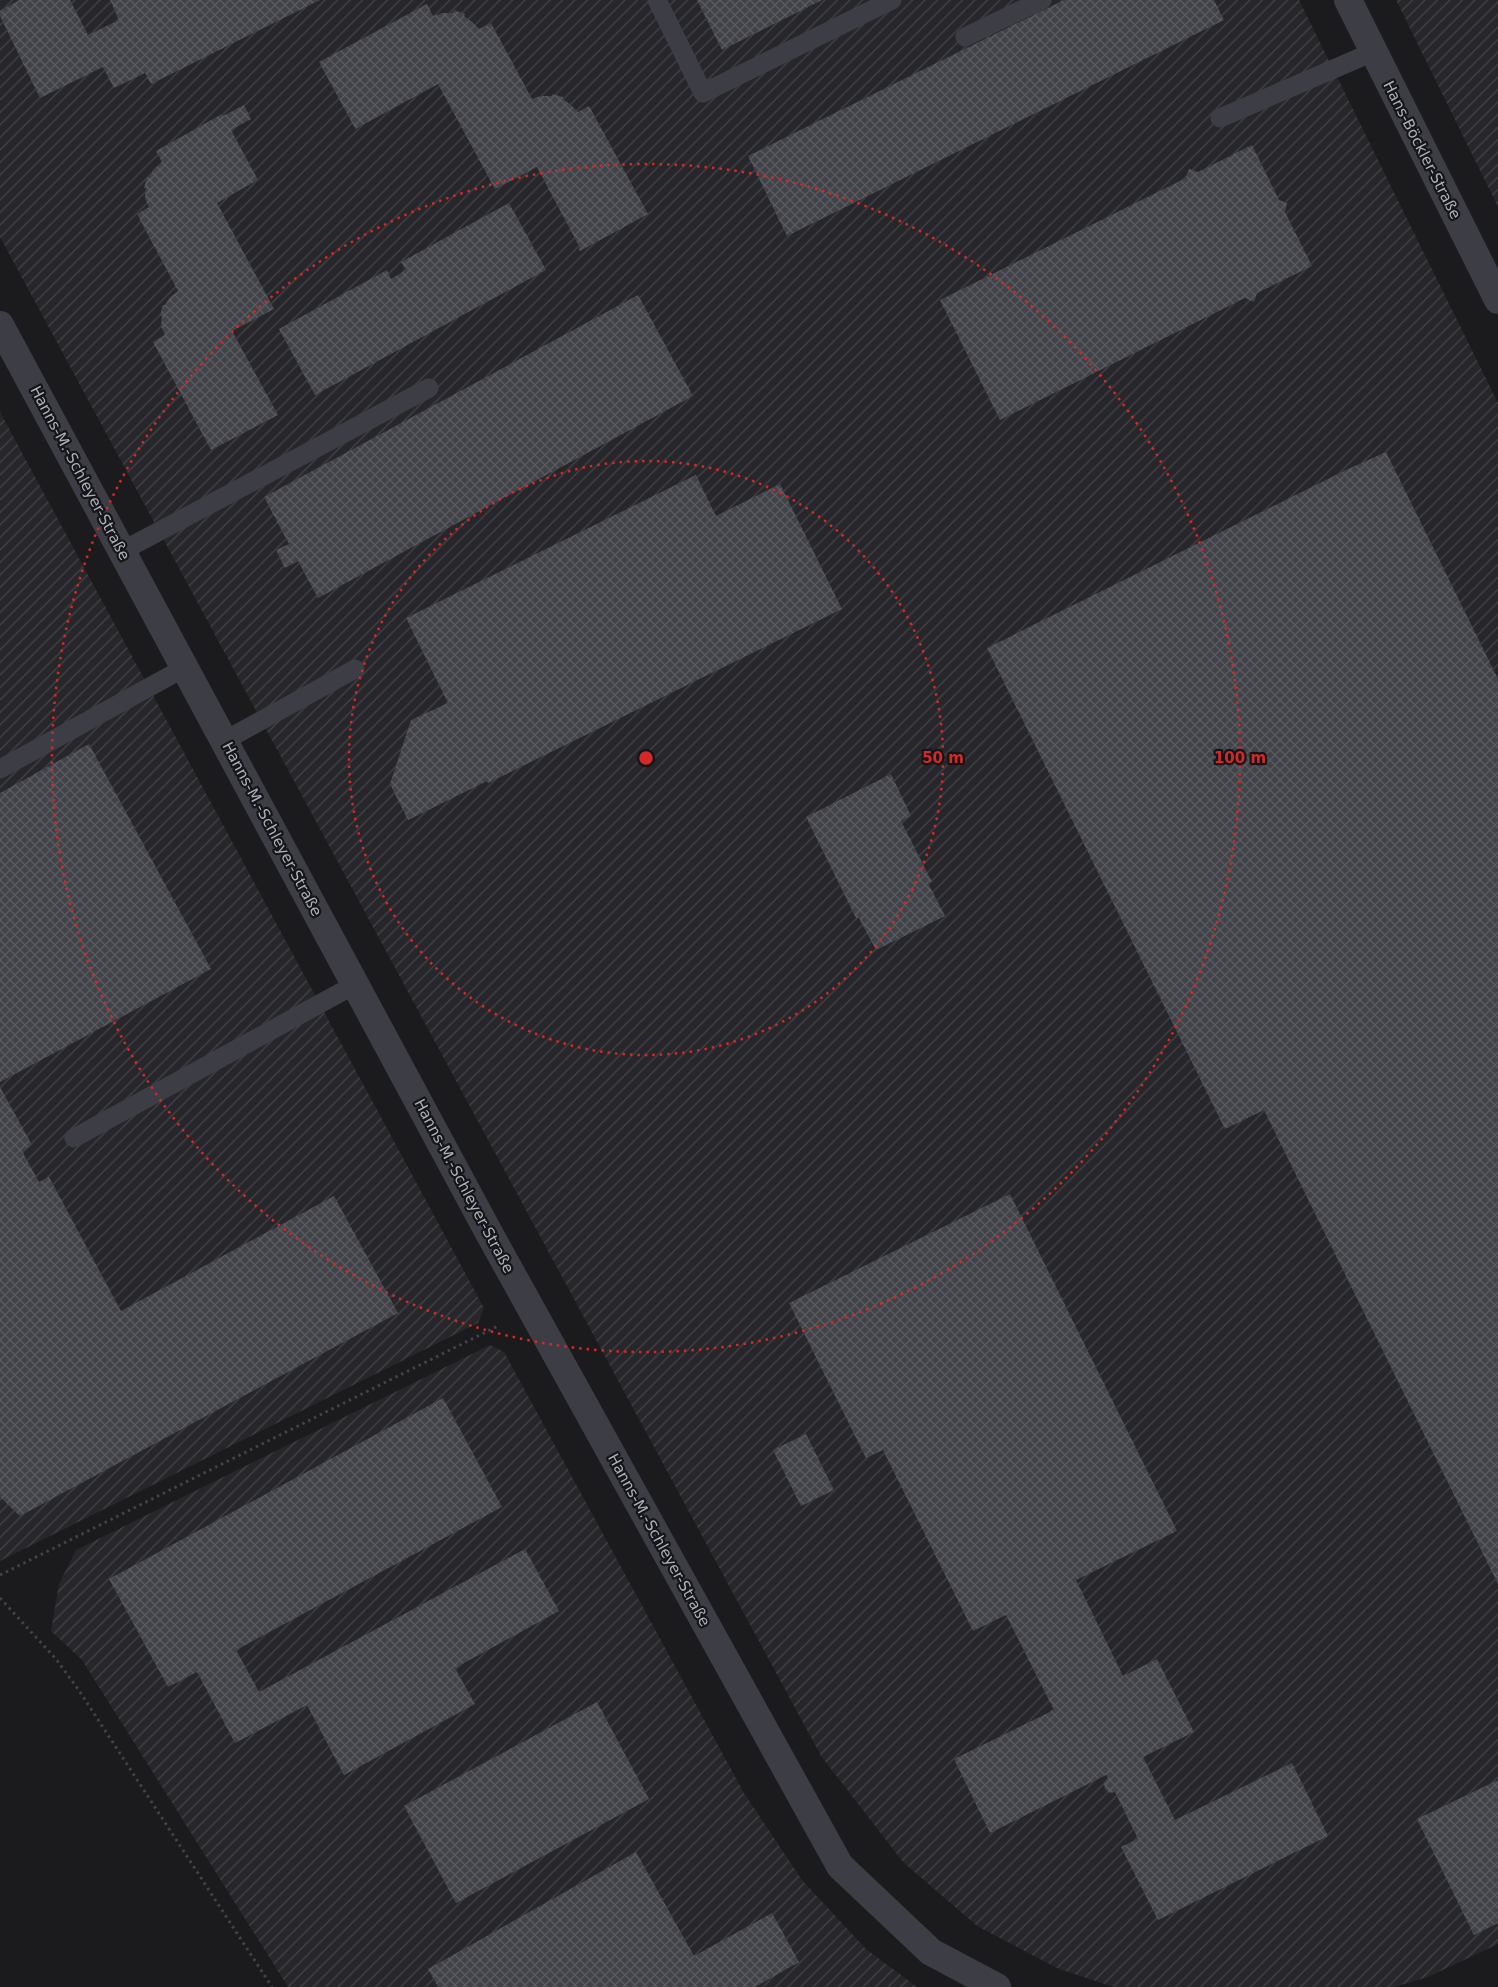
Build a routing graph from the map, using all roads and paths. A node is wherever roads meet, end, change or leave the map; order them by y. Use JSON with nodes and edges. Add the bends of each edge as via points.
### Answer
{"nodes":[{"id":1,"x":657,"y":0,"type":"edge"},
{"id":2,"x":892,"y":0,"type":"edge"},
{"id":3,"x":1042,"y":0,"type":"edge"},
{"id":4,"x":1348,"y":0,"type":"edge"},
{"id":5,"x":965,"y":37,"type":"dead end"},
{"id":6,"x":1373,"y":52,"type":"junction"},
{"id":7,"x":1220,"y":118,"type":"dead end"},
{"id":8,"x":1498,"y":300,"type":"edge"},
{"id":9,"x":0,"y":325,"type":"edge"},
{"id":10,"x":428,"y":388,"type":"dead end"},
{"id":11,"x":122,"y":551,"type":"junction"},
{"id":12,"x":184,"y":668,"type":"junction"},
{"id":13,"x":355,"y":669,"type":"dead end"},
{"id":14,"x":224,"y":741,"type":"junction"},
{"id":15,"x":0,"y":769,"type":"edge"},
{"id":16,"x":356,"y":984,"type":"junction"},
{"id":17,"x":74,"y":1138,"type":"dead end"},
{"id":18,"x":531,"y":1310,"type":"junction"},
{"id":19,"x":0,"y":1575,"type":"edge"},
{"id":20,"x":0,"y":1598,"type":"edge"},
{"id":21,"x":272,"y":1987,"type":"edge"},
{"id":22,"x":997,"y":1987,"type":"edge"}],
"edges":[{"from":1,"to":2,"type":"lane","via":[[703,93]]},
{"from":3,"to":5,"type":"lane"},
{"from":4,"to":6,"type":"street","name":"Hans-Böckler-Straße"},
{"from":6,"to":7,"type":"lane"},
{"from":6,"to":8,"type":"street","name":"Hans-Böckler-Straße"},
{"from":9,"to":11,"type":"street","name":"Hanns-M.-Schleyer-Straße"},
{"from":10,"to":11,"type":"lane"},
{"from":11,"to":12,"type":"street","name":"Hanns-M.-Schleyer-Straße"},
{"from":12,"to":14,"type":"street","name":"Hanns-M.-Schleyer-Straße"},
{"from":12,"to":15,"type":"lane"},
{"from":13,"to":14,"type":"lane"},
{"from":14,"to":16,"type":"street","name":"Hanns-M.-Schleyer-Straße"},
{"from":16,"to":17,"type":"lane"},
{"from":16,"to":18,"type":"street","name":"Hanns-M.-Schleyer-Straße"},
{"from":18,"to":19,"type":"path"},
{"from":18,"to":22,"type":"street","name":"Hanns-M.-Schleyer-Straße","via":[[840,1866],[931,1952]]},
{"from":20,"to":21,"type":"path","via":[[56,1659],[80,1692]]}]}
